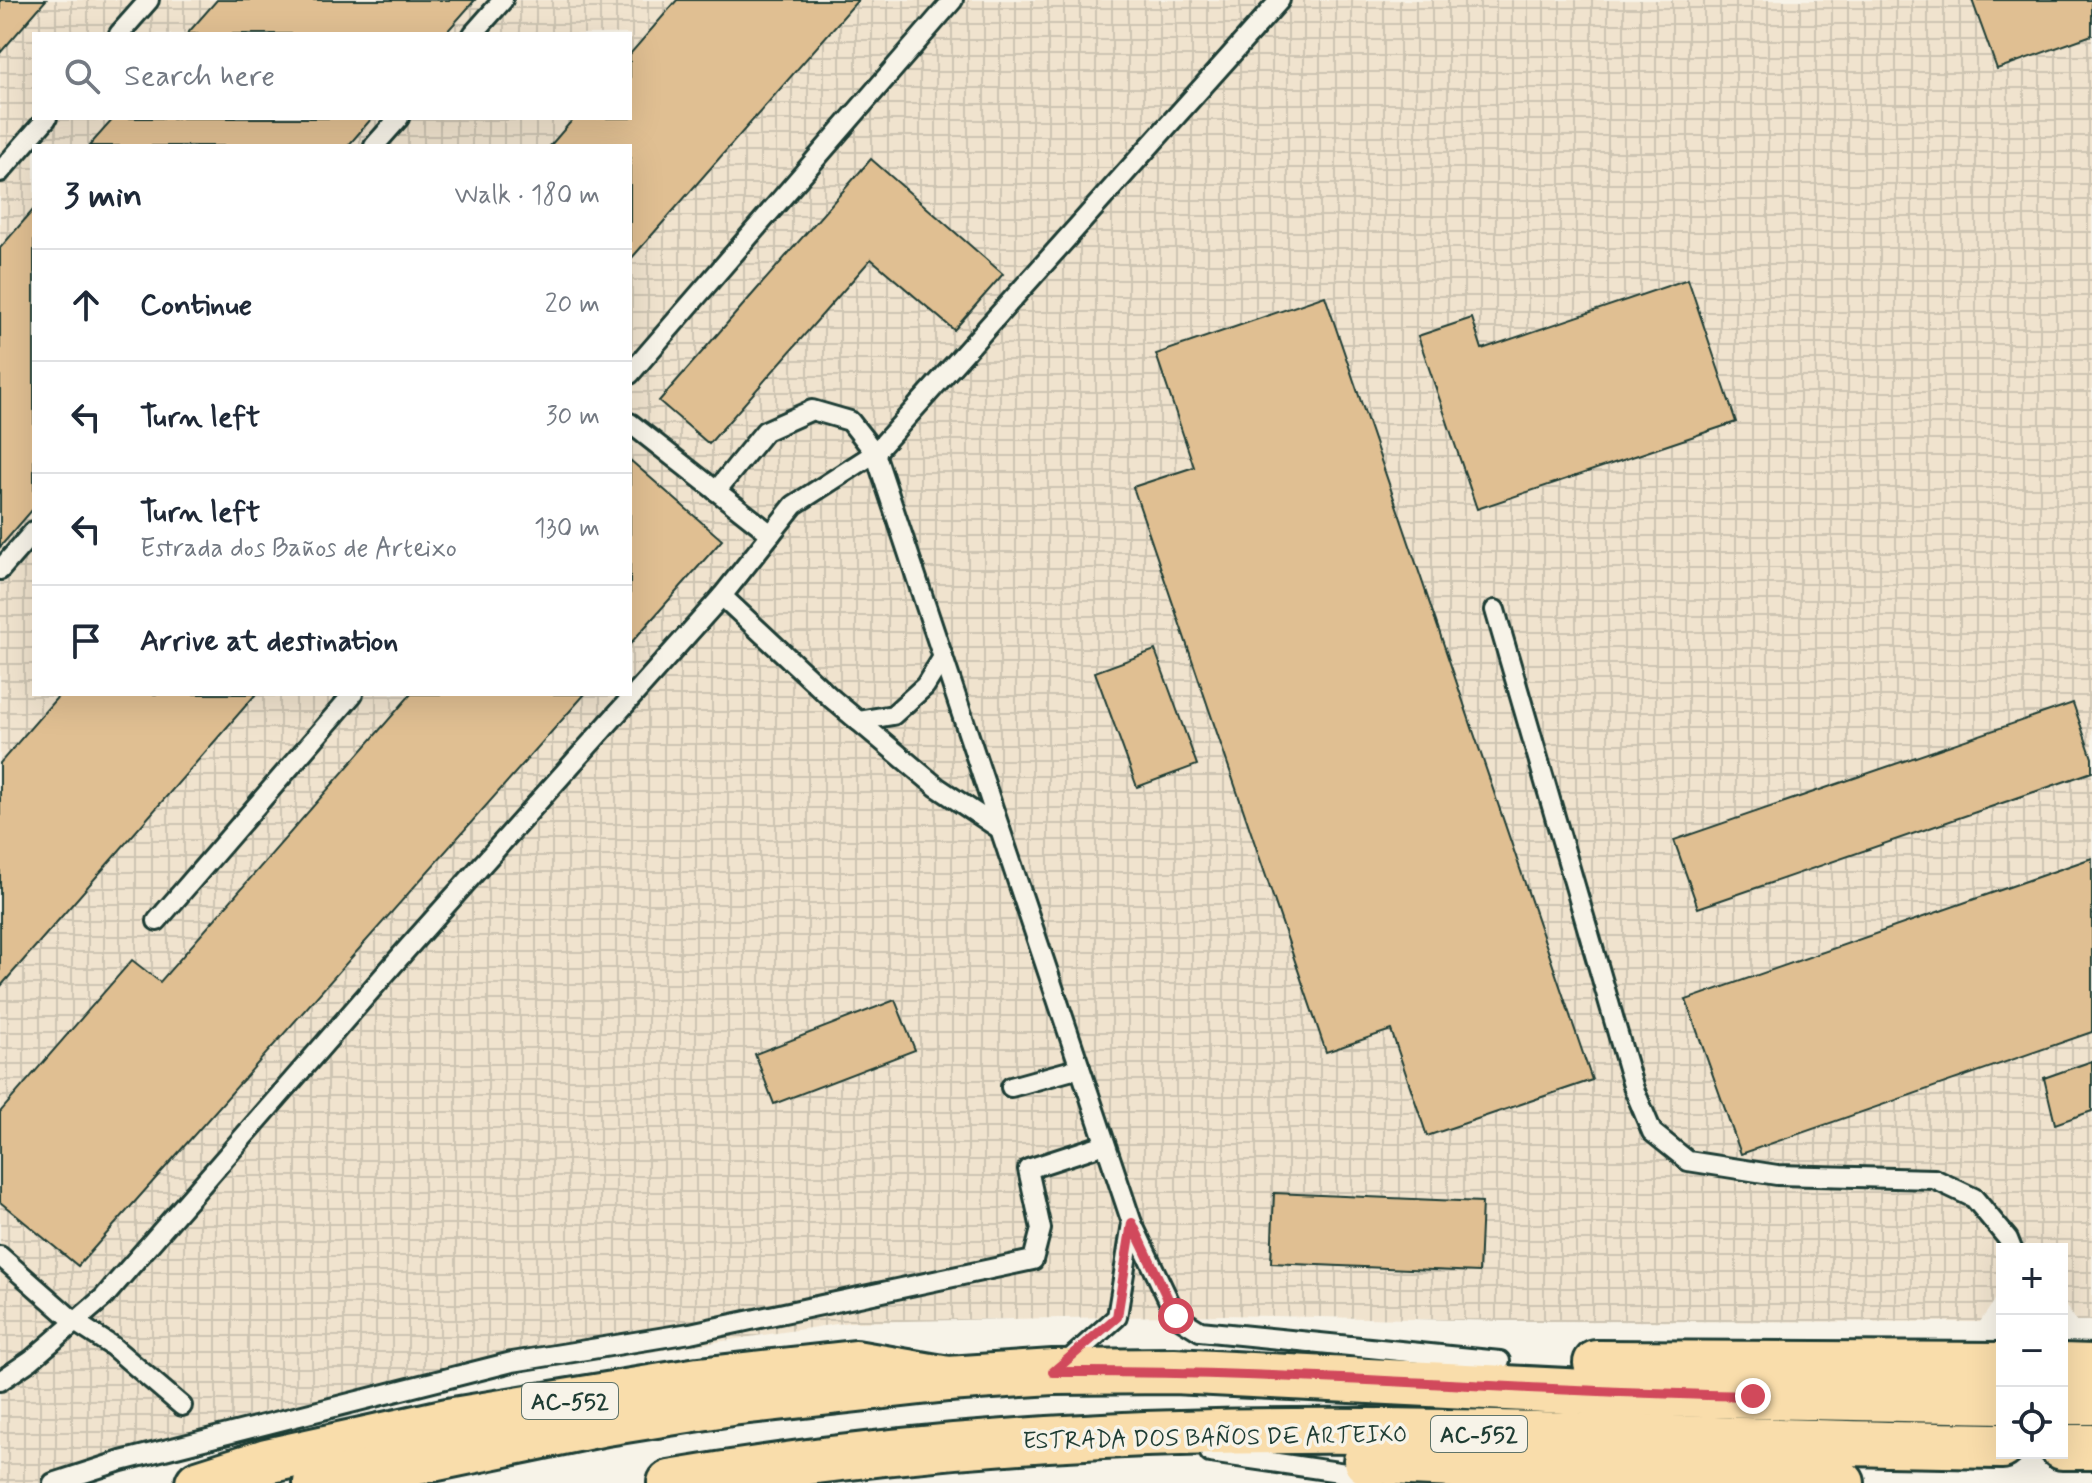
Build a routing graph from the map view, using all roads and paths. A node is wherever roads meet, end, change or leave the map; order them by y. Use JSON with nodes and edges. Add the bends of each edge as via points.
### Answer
{"nodes":[{"id":1,"x":149,"y":0,"type":"edge"},
{"id":2,"x":503,"y":0,"type":"edge"},
{"id":3,"x":953,"y":0,"type":"edge"},
{"id":4,"x":1280,"y":0,"type":"edge"},
{"id":5,"x":121,"y":32,"type":"edge"},
{"id":6,"x":475,"y":32,"type":"edge"},
{"id":7,"x":45,"y":120,"type":"edge"},
{"id":8,"x":397,"y":120,"type":"edge"},
{"id":9,"x":376,"y":144,"type":"edge"},
{"id":10,"x":0,"y":172,"type":"edge"},
{"id":11,"x":632,"y":372,"type":"edge"},
{"id":12,"x":632,"y":425,"type":"edge"},
{"id":13,"x":875,"y":453,"type":"junction"},
{"id":14,"x":716,"y":491,"type":"junction"},
{"id":15,"x":32,"y":533,"type":"edge"},
{"id":16,"x":771,"y":534,"type":"junction"},
{"id":17,"x":0,"y":570,"type":"edge"},
{"id":18,"x":722,"y":596,"type":"junction"},
{"id":19,"x":1495,"y":610,"type":"dead end"},
{"id":20,"x":943,"y":657,"type":"junction"},
{"id":21,"x":351,"y":696,"type":"edge"},
{"id":22,"x":858,"y":721,"type":"junction"},
{"id":23,"x":1000,"y":829,"type":"junction"},
{"id":24,"x":157,"y":921,"type":"dead end"},
{"id":25,"x":1080,"y":1068,"type":"junction"},
{"id":26,"x":1011,"y":1087,"type":"dead end"},
{"id":27,"x":1105,"y":1144,"type":"junction"},
{"id":28,"x":1132,"y":1223,"type":"junction"},
{"id":29,"x":2010,"y":1243,"type":"edge"},
{"id":30,"x":0,"y":1256,"type":"edge"},
{"id":31,"x":75,"y":1322,"type":"junction"},
{"id":32,"x":1500,"y":1361,"type":"junction"},
{"id":33,"x":1996,"y":1365,"type":"edge"},
{"id":34,"x":2068,"y":1366,"type":"edge"},
{"id":35,"x":2092,"y":1367,"type":"edge"},
{"id":36,"x":1174,"y":1371,"type":"junction"},
{"id":37,"x":1053,"y":1372,"type":"junction"},
{"id":38,"x":948,"y":1379,"type":"junction"},
{"id":39,"x":0,"y":1381,"type":"edge"},
{"id":40,"x":1996,"y":1401,"type":"edge"},
{"id":41,"x":2068,"y":1402,"type":"edge"},
{"id":42,"x":2092,"y":1402,"type":"edge"},
{"id":43,"x":182,"y":1406,"type":"dead end"},
{"id":44,"x":956,"y":1446,"type":"junction"},
{"id":45,"x":1996,"y":1446,"type":"edge"},
{"id":46,"x":2068,"y":1447,"type":"edge"},
{"id":47,"x":2092,"y":1447,"type":"edge"},
{"id":48,"x":53,"y":1483,"type":"edge"},
{"id":49,"x":198,"y":1483,"type":"edge"},
{"id":50,"x":316,"y":1483,"type":"edge"},
{"id":51,"x":670,"y":1483,"type":"edge"},
{"id":52,"x":1842,"y":1483,"type":"edge"}],
"edges":[{"from":1,"to":5,"type":"lane"},
{"from":2,"to":6,"type":"lane"},
{"from":3,"to":11,"type":"lane"},
{"from":4,"to":13,"type":"lane"},
{"from":7,"to":10,"type":"lane"},
{"from":8,"to":9,"type":"lane"},
{"from":12,"to":14,"type":"lane"},
{"from":13,"to":14,"type":"lane","via":[[850,421],[812,410],[765,431]]},
{"from":13,"to":16,"type":"lane","via":[[794,505]]},
{"from":13,"to":20,"type":"lane"},
{"from":14,"to":16,"type":"lane"},
{"from":15,"to":17,"type":"lane"},
{"from":16,"to":18,"type":"lane"},
{"from":18,"to":22,"type":"lane"},
{"from":18,"to":31,"type":"lane","via":[[104,1297]]},
{"from":19,"to":29,"type":"lane","via":[[1634,1089],[1652,1132],[1688,1161],[1777,1175],[1934,1179],[1974,1198]]},
{"from":20,"to":22,"type":"lane","via":[[925,686],[893,715]]},
{"from":20,"to":23,"type":"lane"},
{"from":21,"to":24,"type":"lane"},
{"from":22,"to":23,"type":"lane","via":[[937,787]]},
{"from":23,"to":25,"type":"lane"},
{"from":25,"to":26,"type":"lane"},
{"from":25,"to":27,"type":"lane"},
{"from":27,"to":28,"type":"lane"},
{"from":27,"to":48,"type":"lane","via":[[1028,1169],[1041,1229],[1033,1260],[739,1322],[512,1362]]},
{"from":28,"to":32,"type":"lane","via":[[1176,1316],[1200,1331]]},
{"from":28,"to":37,"type":"lane","via":[[1117,1317]]},
{"from":30,"to":31,"type":"lane"},
{"from":31,"to":39,"type":"lane"},
{"from":31,"to":43,"type":"lane"},
{"from":32,"to":33,"type":"main road","number":"AC-552"},
{"from":32,"to":36,"type":"main road","number":"AC-552"},
{"from":34,"to":35,"type":"main road"},
{"from":36,"to":37,"type":"main road","number":"AC-552"},
{"from":36,"to":40,"type":"main road","number":"AC-552","via":[[1605,1393]]},
{"from":37,"to":38,"type":"main road","number":"AC-552"},
{"from":38,"to":49,"type":"main road","number":"AC-552","via":[[855,1363],[699,1380],[448,1421],[267,1461]]},
{"from":38,"to":50,"type":"main road","via":[[653,1415]]},
{"from":41,"to":42,"type":"main road"},
{"from":44,"to":45,"type":"main road","name":"ESTRADA DOS BAÑOS DE ARTEIXO","number":"AC-552","via":[[1278,1432]]},
{"from":44,"to":51,"type":"main road","name":"ESTRADA DOS BAÑOS DE ARTEIXO","number":"AC-552"},
{"from":44,"to":52,"type":"main road","number":"AC-552"},
{"from":46,"to":47,"type":"main road"}]}
